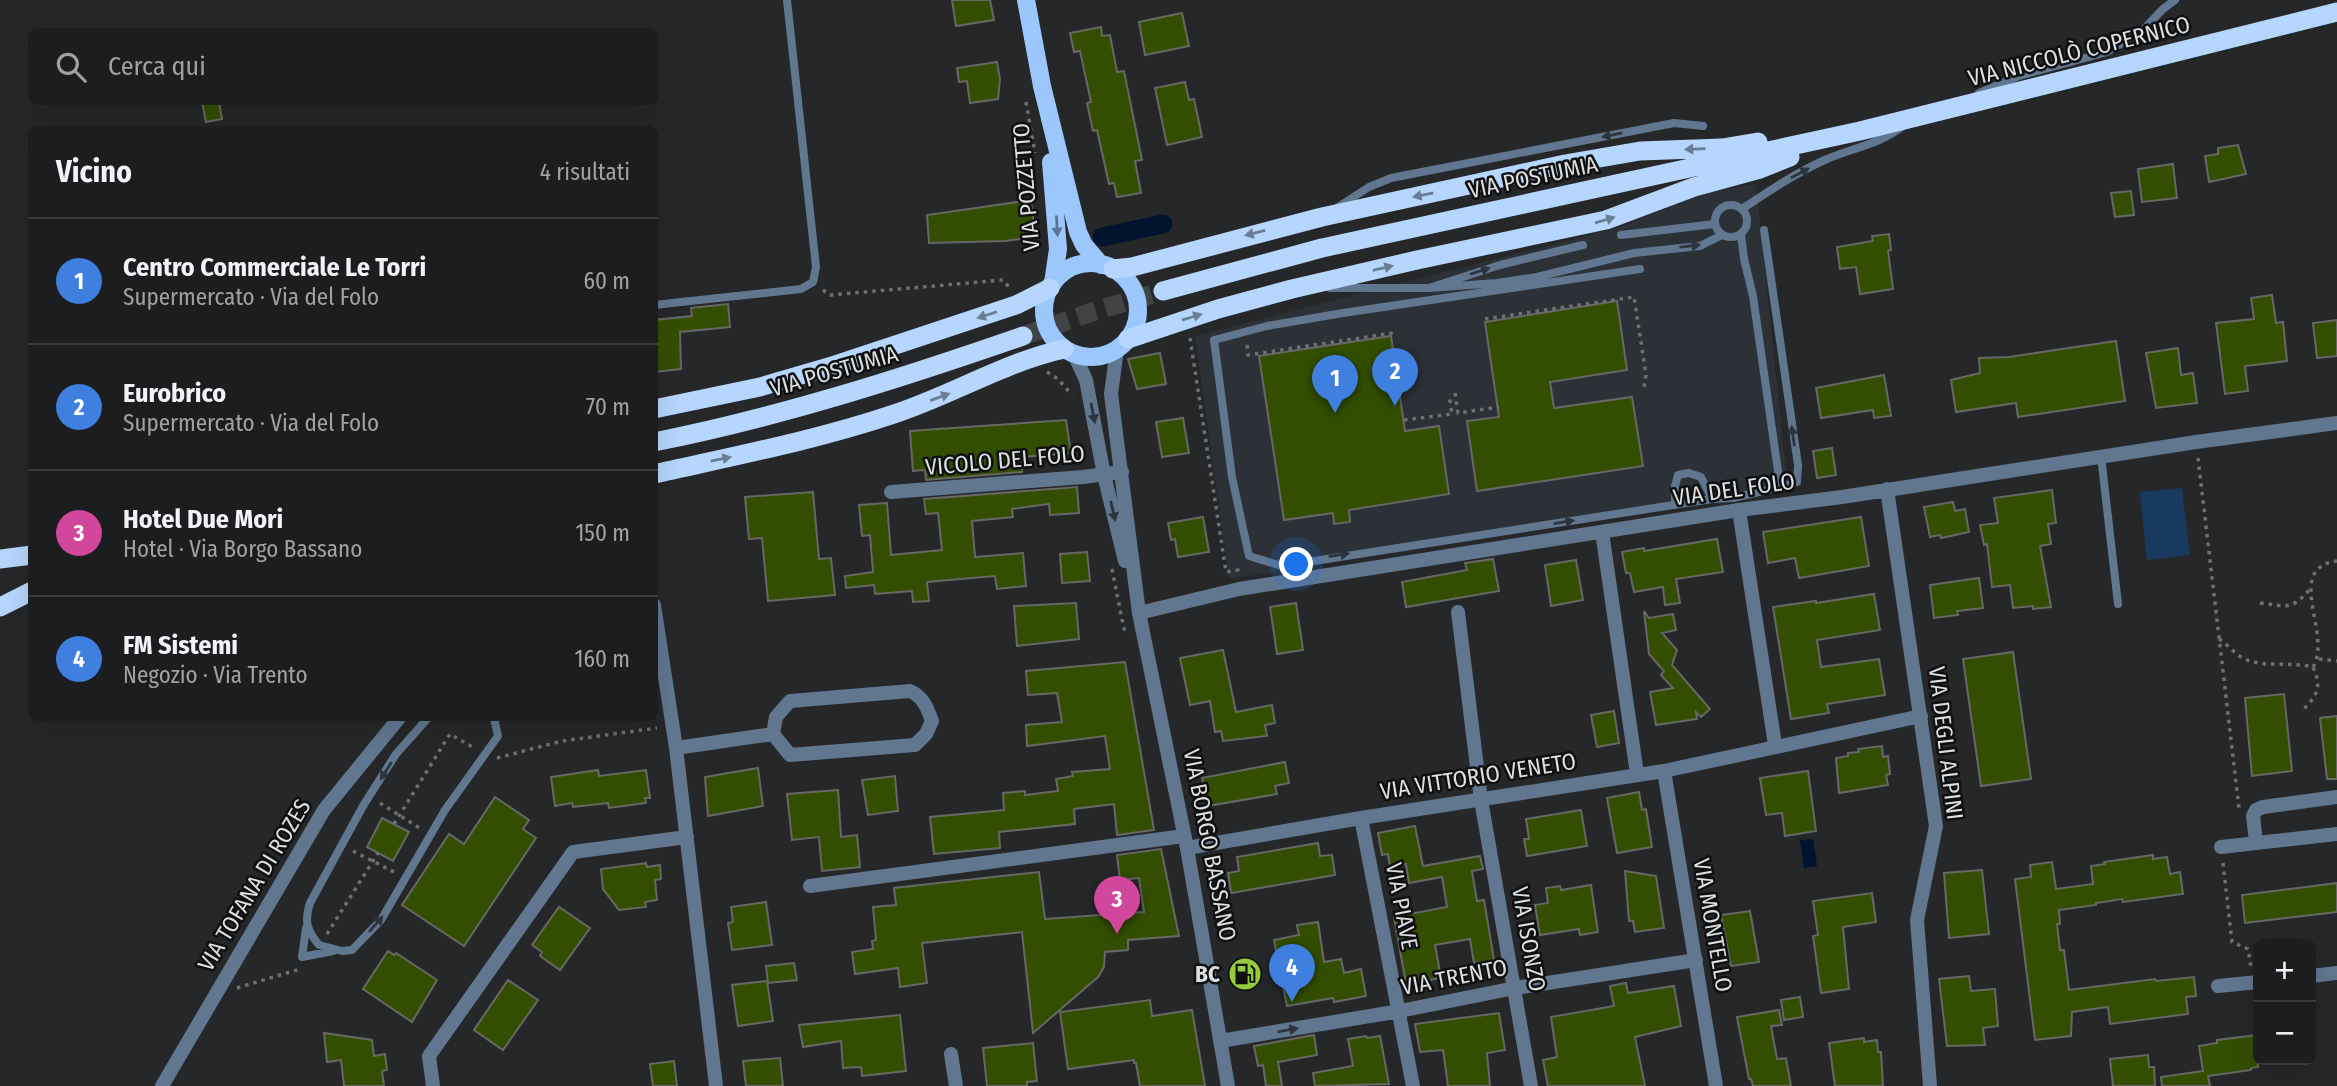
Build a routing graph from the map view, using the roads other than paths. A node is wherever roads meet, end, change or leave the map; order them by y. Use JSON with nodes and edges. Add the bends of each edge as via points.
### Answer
{"nodes":[{"id":1,"x":787,"y":0,"type":"edge"},
{"id":2,"x":1026,"y":0,"type":"edge"},
{"id":3,"x":2175,"y":0,"type":"edge"},
{"id":4,"x":2337,"y":12,"type":"edge"},
{"id":5,"x":1042,"y":86,"type":"junction"},
{"id":6,"x":1952,"y":107,"type":"junction"},
{"id":7,"x":1914,"y":118,"type":"junction"},
{"id":8,"x":1703,"y":126,"type":"dead end"},
{"id":9,"x":1860,"y":131,"type":"junction"},
{"id":10,"x":1742,"y":209,"type":"junction"},
{"id":11,"x":1322,"y":217,"type":"junction"},
{"id":12,"x":1715,"y":225,"type":"junction"},
{"id":13,"x":1764,"y":230,"type":"dead end"},
{"id":14,"x":1741,"y":234,"type":"junction"},
{"id":15,"x":1620,"y":235,"type":"dead end"},
{"id":16,"x":1722,"y":235,"type":"junction"},
{"id":17,"x":1583,"y":245,"type":"dead end"},
{"id":18,"x":1107,"y":267,"type":"junction"},
{"id":19,"x":1640,"y":269,"type":"dead end"},
{"id":20,"x":1051,"y":286,"type":"junction"},
{"id":21,"x":1429,"y":288,"type":"junction"},
{"id":22,"x":1292,"y":289,"type":"junction"},
{"id":23,"x":1163,"y":291,"type":"tunnel mouth"},
{"id":24,"x":658,"y":305,"type":"edge"},
{"id":25,"x":1023,"y":336,"type":"tunnel mouth"},
{"id":26,"x":1122,"y":344,"type":"junction"},
{"id":27,"x":1069,"y":351,"type":"junction"},
{"id":28,"x":658,"y":408,"type":"edge"},
{"id":29,"x":2337,"y":424,"type":"edge"},
{"id":30,"x":658,"y":441,"type":"edge"},
{"id":31,"x":2102,"y":456,"type":"junction"},
{"id":32,"x":1122,"y":472,"type":"junction"},
{"id":33,"x":658,"y":473,"type":"edge"},
{"id":34,"x":1104,"y":475,"type":"junction"},
{"id":35,"x":1776,"y":488,"type":"junction"},
{"id":36,"x":1886,"y":489,"type":"junction"},
{"id":37,"x":891,"y":492,"type":"dead end"},
{"id":38,"x":1712,"y":499,"type":"junction"},
{"id":39,"x":1675,"y":505,"type":"junction"},
{"id":40,"x":1739,"y":510,"type":"junction"},
{"id":41,"x":1602,"y":532,"type":"junction"},
{"id":42,"x":28,"y":556,"type":"edge"},
{"id":43,"x":0,"y":559,"type":"edge"},
{"id":44,"x":28,"y":593,"type":"edge"},
{"id":45,"x":2118,"y":604,"type":"dead end"},
{"id":46,"x":0,"y":607,"type":"edge"},
{"id":47,"x":1458,"y":612,"type":"dead end"},
{"id":48,"x":1139,"y":613,"type":"junction"},
{"id":49,"x":658,"y":631,"type":"edge"},
{"id":50,"x":1921,"y":716,"type":"junction"},
{"id":51,"x":397,"y":721,"type":"edge"},
{"id":52,"x":425,"y":721,"type":"edge"},
{"id":53,"x":495,"y":721,"type":"edge"},
{"id":54,"x":773,"y":734,"type":"junction"},
{"id":55,"x":1776,"y":746,"type":"junction"},
{"id":56,"x":676,"y":748,"type":"junction"},
{"id":57,"x":1664,"y":771,"type":"junction"},
{"id":58,"x":1637,"y":774,"type":"junction"},
{"id":59,"x":2337,"y":797,"type":"edge"},
{"id":60,"x":1481,"y":800,"type":"junction"},
{"id":61,"x":1361,"y":818,"type":"junction"},
{"id":62,"x":2337,"y":834,"type":"edge"},
{"id":63,"x":687,"y":837,"type":"junction"},
{"id":64,"x":1186,"y":842,"type":"junction"},
{"id":65,"x":2250,"y":843,"type":"junction"},
{"id":66,"x":2221,"y":848,"type":"road end"},
{"id":67,"x":810,"y":886,"type":"dead end"},
{"id":68,"x":306,"y":921,"type":"junction"},
{"id":69,"x":319,"y":949,"type":"junction"},
{"id":70,"x":1696,"y":960,"type":"junction"},
{"id":71,"x":2337,"y":973,"type":"edge"},
{"id":72,"x":2316,"y":975,"type":"edge"},
{"id":73,"x":2253,"y":982,"type":"edge"},
{"id":74,"x":2218,"y":986,"type":"dead end"},
{"id":75,"x":1515,"y":988,"type":"junction"},
{"id":76,"x":1400,"y":1011,"type":"junction"},
{"id":77,"x":1220,"y":1041,"type":"junction"},
{"id":78,"x":951,"y":1054,"type":"dead end"},
{"id":79,"x":162,"y":1086,"type":"edge"},
{"id":80,"x":433,"y":1086,"type":"edge"},
{"id":81,"x":716,"y":1086,"type":"edge"},
{"id":82,"x":956,"y":1086,"type":"edge"},
{"id":83,"x":1228,"y":1086,"type":"edge"},
{"id":84,"x":1413,"y":1086,"type":"edge"},
{"id":85,"x":1531,"y":1086,"type":"edge"},
{"id":86,"x":1716,"y":1086,"type":"edge"},
{"id":87,"x":1930,"y":1086,"type":"edge"}],
"edges":[{"from":1,"to":24,"type":"lane","via":[[816,267],[813,282],[802,289]]},
{"from":2,"to":5,"type":"main road","name":"VIA POZZETTO"},
{"from":3,"to":6,"type":"lane","via":[[2142,31],[2107,52],[2019,76]]},
{"from":4,"to":6,"type":"highway","name":"VIA NICCOLÒ COPERNICO"},
{"from":5,"to":18,"type":"main road","name":"VIA POZZETTO","via":[[1078,232],[1084,245]]},
{"from":5,"to":20,"type":"main road","name":"VIA POZZETTO","one_way":true,"via":[[1057,215],[1058,249]]},
{"from":6,"to":7,"type":"highway","name":"VIA NICCOLÒ COPERNICO"},
{"from":7,"to":9,"type":"highway","name":"VIA POSTUMIA"},
{"from":10,"to":7,"type":"lane","one_way":true,"via":[[1800,173],[1872,145]]},
{"from":8,"to":11,"type":"lane","one_way":true,"via":[[1674,123],[1391,178]]},
{"from":9,"to":11,"type":"highway","one_way":true,"via":[[1722,148],[1640,151]]},
{"from":22,"to":9,"type":"highway","one_way":true,"via":[[1606,220]]},
{"from":9,"to":23,"type":"highway","name":"VIA POSTUMIA","via":[[1322,248]]},
{"from":10,"to":12,"type":"lane","via":[[1723,207]]},
{"from":10,"to":14,"type":"lane","via":[[1747,224]]},
{"from":11,"to":18,"type":"highway","one_way":true,"via":[[1132,267]]},
{"from":12,"to":15,"type":"lane"},
{"from":12,"to":16,"type":"lane"},
{"from":35,"to":13,"type":"lane","one_way":true,"via":[[1797,482],[1797,465]]},
{"from":14,"to":16,"type":"lane"},
{"from":14,"to":35,"type":"lane","via":[[1779,471]]},
{"from":21,"to":16,"type":"lane","one_way":true,"via":[[1537,276],[1634,253],[1700,246]]},
{"from":21,"to":17,"type":"lane","one_way":true},
{"from":18,"to":20,"type":"main road","via":[[1080,265],[1060,275]]},
{"from":18,"to":26,"type":"main road","name":"VIA BORGO BASSANO","via":[[1124,277],[1137,301],[1134,328]]},
{"from":19,"to":39,"type":"lane","one_way":true,"via":[[1343,313],[1214,340],[1232,477],[1249,556],[1282,566]]},
{"from":20,"to":27,"type":"main road","name":"VIA BORGO BASSANO","via":[[1045,301],[1047,328]]},
{"from":20,"to":28,"type":"highway","one_way":true,"via":[[1016,305],[835,365],[760,387]]},
{"from":21,"to":22,"type":"lane"},
{"from":26,"to":22,"type":"highway","one_way":true,"via":[[1194,316]]},
{"from":25,"to":30,"type":"highway","name":"VIA POSTUMIA","via":[[898,379]]},
{"from":26,"to":27,"type":"main road","via":[[1105,355],[1091,357]]},
{"from":26,"to":32,"type":"street","name":"VIA BORGO BASSANO","via":[[1111,394]]},
{"from":33,"to":27,"type":"highway","one_way":true,"via":[[893,415],[1027,359]]},
{"from":27,"to":34,"type":"street","name":"VIA BORGO BASSANO","one_way":true,"via":[[1086,380]]},
{"from":29,"to":31,"type":"street","name":"VIA DEL FOLO"},
{"from":31,"to":36,"type":"street","name":"VIA DEL FOLO"},
{"from":31,"to":45,"type":"lane"},
{"from":32,"to":34,"type":"street","name":"VICOLO DEL FOLO"},
{"from":32,"to":48,"type":"street","name":"VIA BORGO BASSANO"},
{"from":34,"to":37,"type":"street","name":"VICOLO DEL FOLO"},
{"from":34,"to":48,"type":"street","name":"VIA BORGO BASSANO","one_way":true},
{"from":35,"to":38,"type":"lane"},
{"from":36,"to":40,"type":"street","name":"VIA DEL FOLO"},
{"from":36,"to":50,"type":"street","name":"VIA DEGLI ALPINI"},
{"from":38,"to":39,"type":"lane"},
{"from":38,"to":39,"type":"lane","via":[[1701,477],[1689,473],[1678,475]]},
{"from":40,"to":41,"type":"street","name":"VIA DEL FOLO"},
{"from":40,"to":55,"type":"street"},
{"from":41,"to":48,"type":"street","name":"VIA DEL FOLO","via":[[1241,589]]},
{"from":41,"to":58,"type":"street"},
{"from":42,"to":43,"type":"highway"},
{"from":44,"to":46,"type":"highway"},
{"from":47,"to":60,"type":"street","name":"VIA ISONZO"},
{"from":48,"to":64,"type":"street","name":"VIA BORGO BASSANO"},
{"from":49,"to":56,"type":"street"},
{"from":50,"to":55,"type":"street","name":"VIA VITTORIO VENETO"},
{"from":50,"to":87,"type":"street","name":"VIA DEGLI ALPINI","via":[[1936,826],[1917,920]]},
{"from":51,"to":79,"type":"street","name":"VIA TOFANA DI ROZES","via":[[324,810]]},
{"from":52,"to":68,"type":"lane","one_way":true,"via":[[396,754],[369,797],[310,903]]},
{"from":69,"to":53,"type":"lane","one_way":true,"via":[[352,950],[381,920],[445,810],[498,736]]},
{"from":54,"to":54,"type":"street","via":[[790,755],[915,745],[932,721],[919,695],[896,692],[790,701],[776,718]]},
{"from":54,"to":56,"type":"street"},
{"from":55,"to":57,"type":"street","name":"VIA VITTORIO VENETO"},
{"from":56,"to":63,"type":"street"},
{"from":57,"to":58,"type":"street","name":"VIA VITTORIO VENETO"},
{"from":57,"to":70,"type":"street","name":"VIA MONTELLO"},
{"from":58,"to":60,"type":"street","name":"VIA VITTORIO VENETO"},
{"from":59,"to":65,"type":"street","via":[[2256,810]]},
{"from":60,"to":61,"type":"street","name":"VIA VITTORIO VENETO"},
{"from":60,"to":75,"type":"street","name":"VIA ISONZO"},
{"from":61,"to":64,"type":"street","name":"VIA VITTORIO VENETO"},
{"from":61,"to":76,"type":"street","name":"VIA PIAVE"},
{"from":62,"to":65,"type":"street"},
{"from":63,"to":80,"type":"street","via":[[573,852],[429,1056]]},
{"from":63,"to":81,"type":"street"},
{"from":64,"to":67,"type":"street","name":"VIA VITTORIO VENETO"},
{"from":64,"to":77,"type":"street","name":"VIA BORGO BASSANO"},
{"from":65,"to":66,"type":"street"},
{"from":68,"to":69,"type":"lane"},
{"from":68,"to":69,"type":"lane","via":[[302,957]]},
{"from":70,"to":75,"type":"street","name":"VIA TRENTO"},
{"from":70,"to":86,"type":"street","name":"VIA MONTELLO"},
{"from":71,"to":72,"type":"street"},
{"from":73,"to":74,"type":"street"},
{"from":75,"to":76,"type":"street","name":"VIA TRENTO"},
{"from":75,"to":85,"type":"street","name":"VIA ISONZO"},
{"from":77,"to":76,"type":"street","name":"VIA TRENTO","one_way":true},
{"from":76,"to":84,"type":"street","name":"VIA PIAVE"},
{"from":77,"to":83,"type":"street","name":"VIA BORGO BASSANO"},
{"from":78,"to":82,"type":"street"}]}
